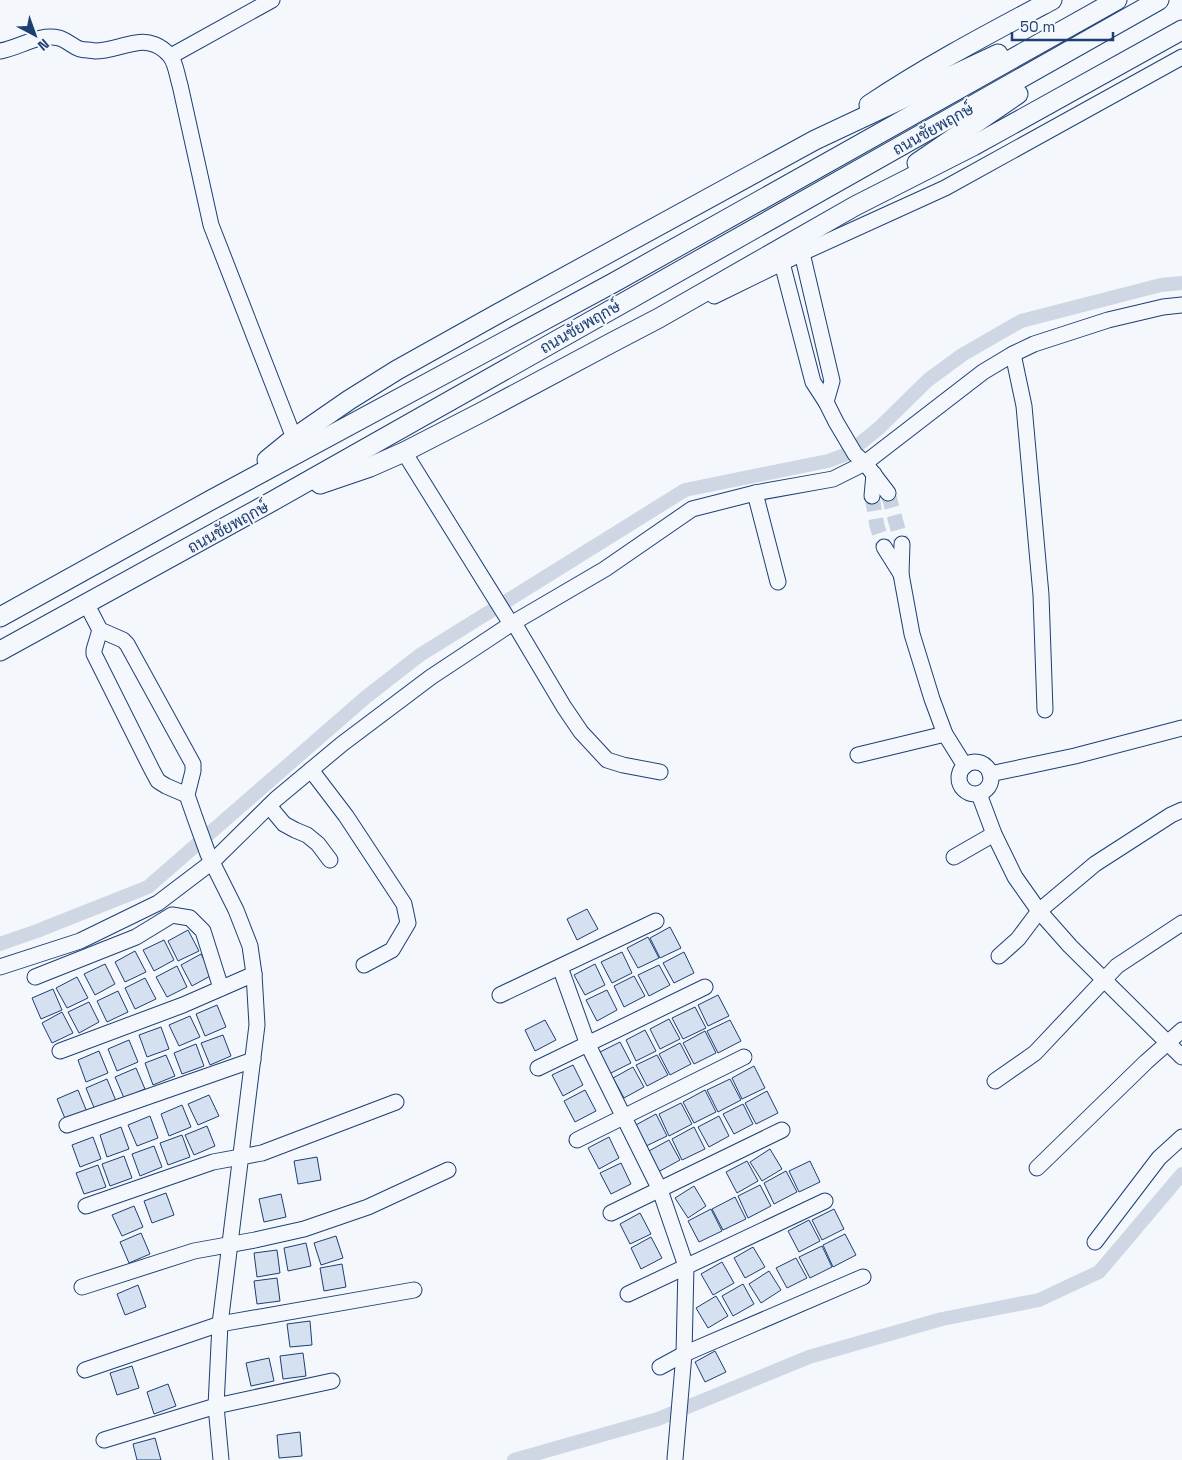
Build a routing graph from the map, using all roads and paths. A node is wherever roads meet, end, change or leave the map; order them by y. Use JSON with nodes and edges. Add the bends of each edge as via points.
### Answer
{"nodes":[{"id":1,"x":272,"y":0,"type":"edge"},
{"id":2,"x":1024,"y":0,"type":"edge"},
{"id":3,"x":1052,"y":0,"type":"edge"},
{"id":4,"x":1109,"y":0,"type":"edge"},
{"id":5,"x":1117,"y":0,"type":"edge"},
{"id":6,"x":1159,"y":0,"type":"edge"},
{"id":7,"x":1170,"y":0,"type":"edge"},
{"id":8,"x":1182,"y":30,"type":"edge"},
{"id":9,"x":977,"y":40,"type":"junction"},
{"id":10,"x":0,"y":51,"type":"edge"},
{"id":11,"x":170,"y":56,"type":"junction"},
{"id":12,"x":1182,"y":57,"type":"edge"},
{"id":13,"x":814,"y":140,"type":"junction"},
{"id":14,"x":855,"y":206,"type":"junction"},
{"id":15,"x":802,"y":253,"type":"junction"},
{"id":16,"x":782,"y":263,"type":"junction"},
{"id":17,"x":1182,"y":305,"type":"edge"},
{"id":18,"x":659,"y":318,"type":"junction"},
{"id":19,"x":1013,"y":354,"type":"junction"},
{"id":20,"x":826,"y":402,"type":"junction"},
{"id":21,"x":294,"y":438,"type":"junction"},
{"id":22,"x":404,"y":452,"type":"junction"},
{"id":23,"x":865,"y":464,"type":"junction"},
{"id":24,"x":225,"y":493,"type":"junction"},
{"id":25,"x":755,"y":493,"type":"junction"},
{"id":26,"x":888,"y":493,"type":"tunnel mouth"},
{"id":27,"x":283,"y":496,"type":"junction"},
{"id":28,"x":872,"y":496,"type":"tunnel mouth"},
{"id":29,"x":902,"y":544,"type":"tunnel mouth"},
{"id":30,"x":884,"y":547,"type":"tunnel mouth"},
{"id":31,"x":900,"y":574,"type":"junction"},
{"id":32,"x":778,"y":582,"type":"dead end"},
{"id":33,"x":86,"y":604,"type":"junction"},
{"id":34,"x":0,"y":617,"type":"edge"},
{"id":35,"x":511,"y":622,"type":"junction"},
{"id":36,"x":100,"y":630,"type":"junction"},
{"id":37,"x":0,"y":651,"type":"edge"},
{"id":38,"x":1045,"y":710,"type":"dead end"},
{"id":39,"x":1182,"y":728,"type":"edge"},
{"id":40,"x":945,"y":734,"type":"junction"},
{"id":41,"x":858,"y":756,"type":"dead end"},
{"id":42,"x":965,"y":766,"type":"junction"},
{"id":43,"x":311,"y":770,"type":"junction"},
{"id":44,"x":660,"y":772,"type":"dead end"},
{"id":45,"x":990,"y":774,"type":"junction"},
{"id":46,"x":979,"y":794,"type":"junction"},
{"id":47,"x":187,"y":795,"type":"junction"},
{"id":48,"x":269,"y":806,"type":"junction"},
{"id":49,"x":1182,"y":810,"type":"edge"},
{"id":50,"x":994,"y":834,"type":"junction"},
{"id":51,"x":954,"y":857,"type":"dead end"},
{"id":52,"x":210,"y":858,"type":"junction"},
{"id":53,"x":330,"y":860,"type":"dead end"},
{"id":54,"x":1039,"y":911,"type":"junction"},
{"id":55,"x":656,"y":921,"type":"dead end"},
{"id":56,"x":1182,"y":923,"type":"edge"},
{"id":57,"x":999,"y":956,"type":"dead end"},
{"id":58,"x":364,"y":965,"type":"dead end"},
{"id":59,"x":0,"y":967,"type":"edge"},
{"id":60,"x":560,"y":967,"type":"junction"},
{"id":61,"x":254,"y":974,"type":"junction"},
{"id":62,"x":35,"y":978,"type":"dead end"},
{"id":63,"x":1104,"y":980,"type":"junction"},
{"id":64,"x":221,"y":988,"type":"junction"},
{"id":65,"x":704,"y":988,"type":"dead end"},
{"id":66,"x":500,"y":995,"type":"dead end"},
{"id":67,"x":1182,"y":1030,"type":"edge"},
{"id":68,"x":1167,"y":1042,"type":"junction"},
{"id":69,"x":588,"y":1045,"type":"junction"},
{"id":70,"x":60,"y":1051,"type":"dead end"},
{"id":71,"x":744,"y":1057,"type":"dead end"},
{"id":72,"x":1182,"y":1057,"type":"edge"},
{"id":73,"x":253,"y":1060,"type":"junction"},
{"id":74,"x":538,"y":1068,"type":"dead end"},
{"id":75,"x":995,"y":1081,"type":"dead end"},
{"id":76,"x":396,"y":1102,"type":"dead end"},
{"id":77,"x":624,"y":1117,"type":"junction"},
{"id":78,"x":67,"y":1125,"type":"dead end"},
{"id":79,"x":782,"y":1130,"type":"dead end"},
{"id":80,"x":1182,"y":1137,"type":"edge"},
{"id":81,"x":577,"y":1140,"type":"dead end"},
{"id":82,"x":240,"y":1157,"type":"junction"},
{"id":83,"x":1037,"y":1168,"type":"dead end"},
{"id":84,"x":448,"y":1170,"type":"dead end"},
{"id":85,"x":660,"y":1190,"type":"junction"},
{"id":86,"x":824,"y":1201,"type":"dead end"},
{"id":87,"x":86,"y":1206,"type":"dead end"},
{"id":88,"x":611,"y":1213,"type":"dead end"},
{"id":89,"x":1095,"y":1242,"type":"dead end"},
{"id":90,"x":230,"y":1244,"type":"junction"},
{"id":91,"x":686,"y":1266,"type":"junction"},
{"id":92,"x":863,"y":1277,"type":"dead end"},
{"id":93,"x":82,"y":1288,"type":"dead end"},
{"id":94,"x":414,"y":1290,"type":"dead end"},
{"id":95,"x":628,"y":1294,"type":"dead end"},
{"id":96,"x":220,"y":1324,"type":"junction"},
{"id":97,"x":684,"y":1354,"type":"junction"},
{"id":98,"x":660,"y":1367,"type":"dead end"},
{"id":99,"x":85,"y":1370,"type":"dead end"},
{"id":100,"x":332,"y":1381,"type":"dead end"},
{"id":101,"x":216,"y":1406,"type":"junction"},
{"id":102,"x":104,"y":1440,"type":"dead end"},
{"id":103,"x":221,"y":1460,"type":"edge"},
{"id":104,"x":674,"y":1460,"type":"edge"}],
"edges":[{"from":1,"to":11,"type":"street"},
{"from":2,"to":9,"type":"main road"},
{"from":3,"to":9,"type":"main road"},
{"from":4,"to":13,"type":"main road"},
{"from":5,"to":24,"type":"main road","name":"ถนนชัยพฤกษ์","via":[[613,283]]},
{"from":6,"to":27,"type":"main road","name":"ถนนชัยพฤกษ์"},
{"from":7,"to":14,"type":"main road","via":[[998,107]]},
{"from":8,"to":14,"type":"main road","via":[[973,146]]},
{"from":9,"to":13,"type":"main road","via":[[889,91]]},
{"from":10,"to":11,"type":"street","via":[[44,38],[59,38],[80,49],[96,51],[138,42],[152,43]]},
{"from":11,"to":21,"type":"street","via":[[211,225]]},
{"from":12,"to":15,"type":"street","via":[[945,188]]},
{"from":13,"to":21,"type":"main road","via":[[397,370]]},
{"from":14,"to":18,"type":"main road"},
{"from":15,"to":16,"type":"street"},
{"from":15,"to":20,"type":"street","via":[[832,381]]},
{"from":16,"to":18,"type":"street","via":[[683,311]]},
{"from":16,"to":20,"type":"street","via":[[813,382]]},
{"from":17,"to":19,"type":"street","via":[[1108,320]]},
{"from":18,"to":22,"type":"main road"},
{"from":19,"to":23,"type":"street","via":[[983,372]]},
{"from":19,"to":38,"type":"street","via":[[1024,406],[1041,595]]},
{"from":20,"to":23,"type":"street"},
{"from":21,"to":24,"type":"main road"},
{"from":22,"to":27,"type":"main road","via":[[340,478]]},
{"from":22,"to":35,"type":"street"},
{"from":23,"to":25,"type":"street","via":[[833,479]]},
{"from":23,"to":26,"type":"street"},
{"from":23,"to":28,"type":"street"},
{"from":24,"to":34,"type":"main road","name":"ถนนชัยพฤกษ์"},
{"from":25,"to":32,"type":"street"},
{"from":25,"to":35,"type":"street","via":[[692,508],[605,569]]},
{"from":27,"to":33,"type":"main road","name":"ถนนชัยพฤกษ์"},
{"from":29,"to":31,"type":"street"},
{"from":30,"to":31,"type":"street"},
{"from":31,"to":40,"type":"street","via":[[912,634]]},
{"from":33,"to":36,"type":"street"},
{"from":33,"to":37,"type":"main road","name":"ถนนชัยพฤกษ์"},
{"from":35,"to":43,"type":"street","via":[[431,677]]},
{"from":35,"to":44,"type":"street","via":[[581,732],[607,760]]},
{"from":36,"to":47,"type":"street","via":[[94,654],[152,770],[158,781]]},
{"from":36,"to":47,"type":"street","via":[[127,644],[193,764]]},
{"from":39,"to":45,"type":"street"},
{"from":40,"to":41,"type":"street"},
{"from":40,"to":42,"type":"street"},
{"from":42,"to":45,"type":"street","via":[[980,763]]},
{"from":42,"to":46,"type":"street","via":[[959,775],[960,786],[968,793]]},
{"from":43,"to":48,"type":"street"},
{"from":43,"to":58,"type":"street","via":[[346,816],[404,904],[408,922],[392,950]]},
{"from":45,"to":46,"type":"street","via":[[990,784]]},
{"from":46,"to":50,"type":"street"},
{"from":47,"to":52,"type":"street"},
{"from":48,"to":52,"type":"street"},
{"from":48,"to":53,"type":"street","via":[[284,824],[318,844]]},
{"from":49,"to":54,"type":"street","via":[[1095,864]]},
{"from":50,"to":51,"type":"street"},
{"from":50,"to":54,"type":"street","via":[[1015,877]]},
{"from":52,"to":59,"type":"street","via":[[158,903],[80,941]]},
{"from":52,"to":61,"type":"street","via":[[250,946]]},
{"from":54,"to":57,"type":"street","via":[[1018,939]]},
{"from":54,"to":63,"type":"street"},
{"from":55,"to":60,"type":"street"},
{"from":56,"to":63,"type":"street","via":[[1117,966]]},
{"from":60,"to":66,"type":"street"},
{"from":60,"to":69,"type":"street"},
{"from":61,"to":64,"type":"street"},
{"from":61,"to":73,"type":"street","via":[[257,1025]]},
{"from":62,"to":64,"type":"street","via":[[136,937],[172,914],[190,918],[203,931]]},
{"from":63,"to":68,"type":"street"},
{"from":63,"to":75,"type":"street","via":[[1035,1053]]},
{"from":64,"to":70,"type":"street"},
{"from":65,"to":69,"type":"street"},
{"from":67,"to":68,"type":"street"},
{"from":68,"to":72,"type":"street"},
{"from":68,"to":83,"type":"street"},
{"from":69,"to":74,"type":"street"},
{"from":69,"to":77,"type":"street"},
{"from":71,"to":77,"type":"street"},
{"from":73,"to":78,"type":"street"},
{"from":73,"to":82,"type":"street"},
{"from":76,"to":82,"type":"street","via":[[262,1153]]},
{"from":77,"to":81,"type":"street"},
{"from":77,"to":85,"type":"street"},
{"from":79,"to":85,"type":"street"},
{"from":80,"to":89,"type":"street","via":[[1159,1158]]},
{"from":82,"to":87,"type":"street","via":[[213,1162]]},
{"from":82,"to":90,"type":"street"},
{"from":84,"to":90,"type":"street","via":[[368,1207],[304,1229]]},
{"from":85,"to":88,"type":"street"},
{"from":85,"to":91,"type":"street"},
{"from":86,"to":91,"type":"street"},
{"from":90,"to":93,"type":"street","via":[[194,1250]]},
{"from":90,"to":96,"type":"street"},
{"from":91,"to":95,"type":"street"},
{"from":91,"to":97,"type":"street"},
{"from":92,"to":97,"type":"street"},
{"from":94,"to":96,"type":"street"},
{"from":96,"to":99,"type":"street"},
{"from":96,"to":101,"type":"street"},
{"from":97,"to":98,"type":"street"},
{"from":97,"to":104,"type":"street"},
{"from":100,"to":101,"type":"street"},
{"from":101,"to":102,"type":"street"},
{"from":101,"to":103,"type":"street"}]}
